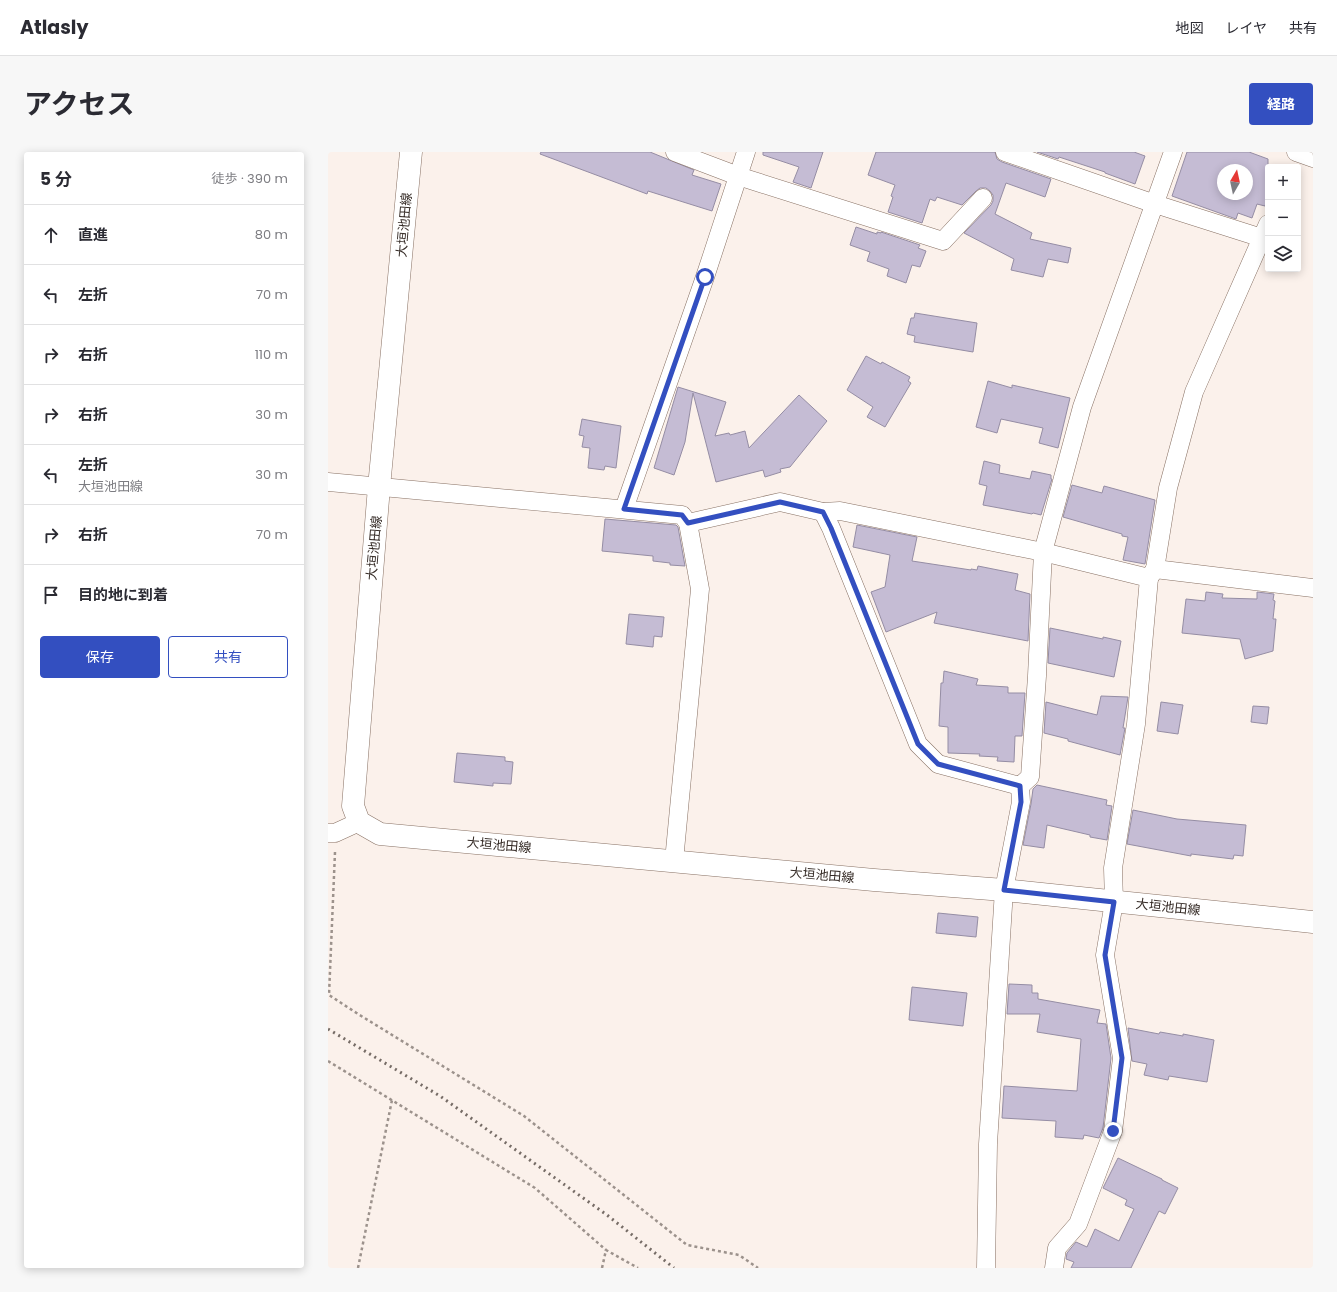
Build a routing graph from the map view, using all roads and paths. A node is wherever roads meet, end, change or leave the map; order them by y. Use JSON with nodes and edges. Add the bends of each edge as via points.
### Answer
{"nodes":[{"id":1,"x":410,"y":152,"type":"edge"},
{"id":2,"x":675,"y":152,"type":"edge"},
{"id":3,"x":746,"y":152,"type":"edge"},
{"id":4,"x":1006,"y":152,"type":"edge"},
{"id":5,"x":1173,"y":152,"type":"edge"},
{"id":6,"x":738,"y":176,"type":"junction"},
{"id":7,"x":982,"y":198,"type":"dead end"},
{"id":8,"x":1155,"y":204,"type":"junction"},
{"id":9,"x":1265,"y":231,"type":"edge"},
{"id":10,"x":328,"y":482,"type":"edge"},
{"id":11,"x":380,"y":487,"type":"junction"},
{"id":12,"x":624,"y":509,"type":"junction"},
{"id":13,"x":823,"y":512,"type":"junction"},
{"id":14,"x":688,"y":523,"type":"junction"},
{"id":15,"x":1043,"y":552,"type":"junction"},
{"id":16,"x":1152,"y":573,"type":"junction"},
{"id":17,"x":1313,"y":588,"type":"edge"},
{"id":18,"x":1020,"y":786,"type":"junction"},
{"id":19,"x":359,"y":822,"type":"junction"},
{"id":20,"x":332,"y":833,"type":"edge"},
{"id":21,"x":674,"y":861,"type":"junction"},
{"id":22,"x":1004,"y":890,"type":"junction"},
{"id":23,"x":1114,"y":902,"type":"junction"},
{"id":24,"x":1313,"y":922,"type":"edge"},
{"id":25,"x":328,"y":1060,"type":"edge"},
{"id":26,"x":392,"y":1100,"type":"junction"},
{"id":27,"x":606,"y":1250,"type":"junction"},
{"id":28,"x":358,"y":1268,"type":"edge"},
{"id":29,"x":602,"y":1268,"type":"edge"},
{"id":30,"x":638,"y":1268,"type":"edge"},
{"id":31,"x":758,"y":1268,"type":"edge"},
{"id":32,"x":986,"y":1268,"type":"edge"},
{"id":33,"x":1054,"y":1268,"type":"edge"}],
"edges":[{"from":1,"to":11,"type":"main road","name":"大垣池田線"},
{"from":2,"to":6,"type":"street"},
{"from":3,"to":6,"type":"street"},
{"from":4,"to":8,"type":"street"},
{"from":5,"to":8,"type":"street"},
{"from":6,"to":7,"type":"street","via":[[943,241]]},
{"from":6,"to":12,"type":"street"},
{"from":8,"to":9,"type":"street"},
{"from":8,"to":15,"type":"street","via":[[1082,407]]},
{"from":9,"to":16,"type":"street","via":[[1194,392],[1168,488]]},
{"from":10,"to":11,"type":"street"},
{"from":11,"to":12,"type":"street"},
{"from":11,"to":19,"type":"main road","name":"大垣池田線","via":[[352,806]]},
{"from":12,"to":14,"type":"street","via":[[682,515]]},
{"from":13,"to":14,"type":"street","via":[[780,502]]},
{"from":13,"to":15,"type":"street","via":[[840,511]]},
{"from":13,"to":18,"type":"street","via":[[918,744],[938,764]]},
{"from":14,"to":21,"type":"street","via":[[700,588]]},
{"from":15,"to":16,"type":"street"},
{"from":15,"to":18,"type":"street","via":[[1030,777]]},
{"from":16,"to":17,"type":"street"},
{"from":16,"to":23,"type":"street","via":[[1136,724],[1113,868]]},
{"from":18,"to":22,"type":"street","via":[[1021,802]]},
{"from":19,"to":20,"type":"street"},
{"from":19,"to":21,"type":"main road","name":"大垣池田線","via":[[380,834]]},
{"from":20,"to":31,"type":"path","via":[[329,995],[524,1116],[687,1245],[739,1255]]},
{"from":21,"to":22,"type":"main road","name":"大垣池田線"},
{"from":22,"to":23,"type":"main road","name":"大垣池田線"},
{"from":22,"to":32,"type":"street","via":[[988,1144]]},
{"from":23,"to":24,"type":"main road","name":"大垣池田線"},
{"from":23,"to":33,"type":"street","via":[[1105,955],[1122,1058],[1113,1131],[1078,1224],[1057,1248]]},
{"from":25,"to":26,"type":"path"},
{"from":26,"to":27,"type":"path","via":[[535,1188]]},
{"from":26,"to":28,"type":"path"},
{"from":27,"to":29,"type":"path"},
{"from":27,"to":30,"type":"path"}]}
